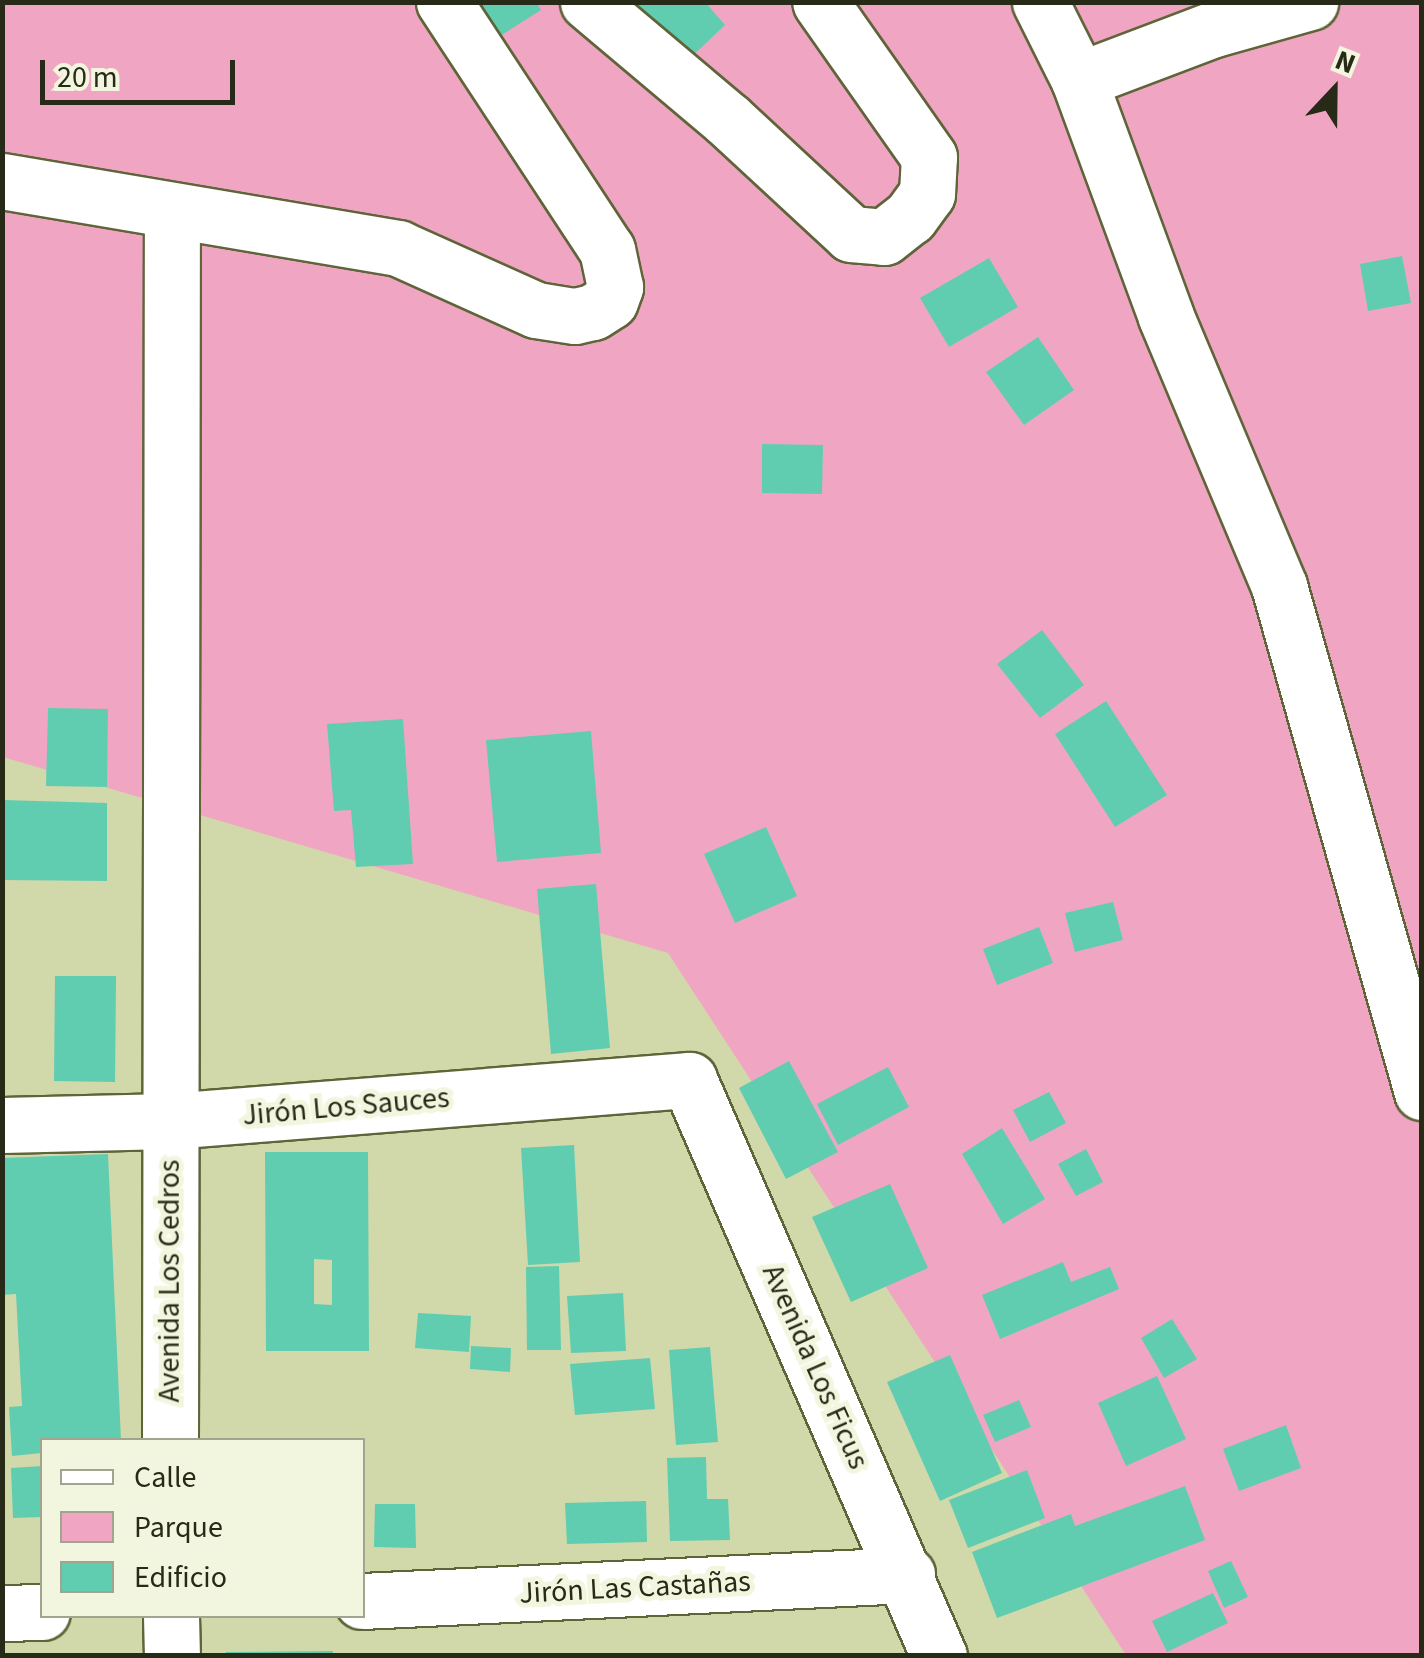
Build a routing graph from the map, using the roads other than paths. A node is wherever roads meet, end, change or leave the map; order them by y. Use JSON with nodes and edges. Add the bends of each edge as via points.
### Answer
{"nodes":[{"id":1,"x":444,"y":2,"type":"edge"},
{"id":2,"x":588,"y":2,"type":"edge"},
{"id":3,"x":820,"y":2,"type":"edge"},
{"id":4,"x":1040,"y":2,"type":"edge"},
{"id":5,"x":1310,"y":2,"type":"edge"},
{"id":6,"x":1079,"y":80,"type":"junction"},
{"id":7,"x":2,"y":180,"type":"edge"},
{"id":8,"x":172,"y":211,"type":"junction"},
{"id":9,"x":688,"y":1080,"type":"joint"},
{"id":10,"x":1422,"y":1092,"type":"edge"},
{"id":11,"x":169,"y":1121,"type":"junction"},
{"id":12,"x":2,"y":1125,"type":"edge"},
{"id":13,"x":170,"y":1438,"type":"edge"},
{"id":14,"x":907,"y":1575,"type":"junction"},
{"id":15,"x":365,"y":1601,"type":"edge"},
{"id":16,"x":2,"y":1612,"type":"edge"},
{"id":17,"x":40,"y":1612,"type":"edge"},
{"id":18,"x":171,"y":1618,"type":"edge"},
{"id":19,"x":172,"y":1656,"type":"edge"},
{"id":20,"x":939,"y":1656,"type":"edge"}],
"edges":[{"from":1,"to":8,"type":"street","via":[[607,250],[615,288],[610,301],[575,316],[536,310],[398,248]]},
{"from":2,"to":3,"type":"street","via":[[850,234],[884,237],[927,194],[929,157]]},
{"from":4,"to":6,"type":"street"},
{"from":5,"to":6,"type":"street","via":[[1214,29]]},
{"from":6,"to":10,"type":"street","via":[[1166,317],[1279,586]]},
{"from":7,"to":8,"type":"street"},
{"from":8,"to":11,"type":"street","name":"Avenida Los Cedros"},
{"from":9,"to":11,"type":"street","name":"Jirón Los Sauces"},
{"from":9,"to":14,"type":"street","name":"Avenida Los Ficus"},
{"from":11,"to":12,"type":"street","name":"Jirón Los Sauces"},
{"from":11,"to":13,"type":"street","name":"Avenida Los Cedros"},
{"from":14,"to":15,"type":"street","name":"Jirón Las Castañas"},
{"from":14,"to":20,"type":"street","name":"Avenida Los Ficus"},
{"from":16,"to":17,"type":"street"},
{"from":18,"to":19,"type":"street"}]}
